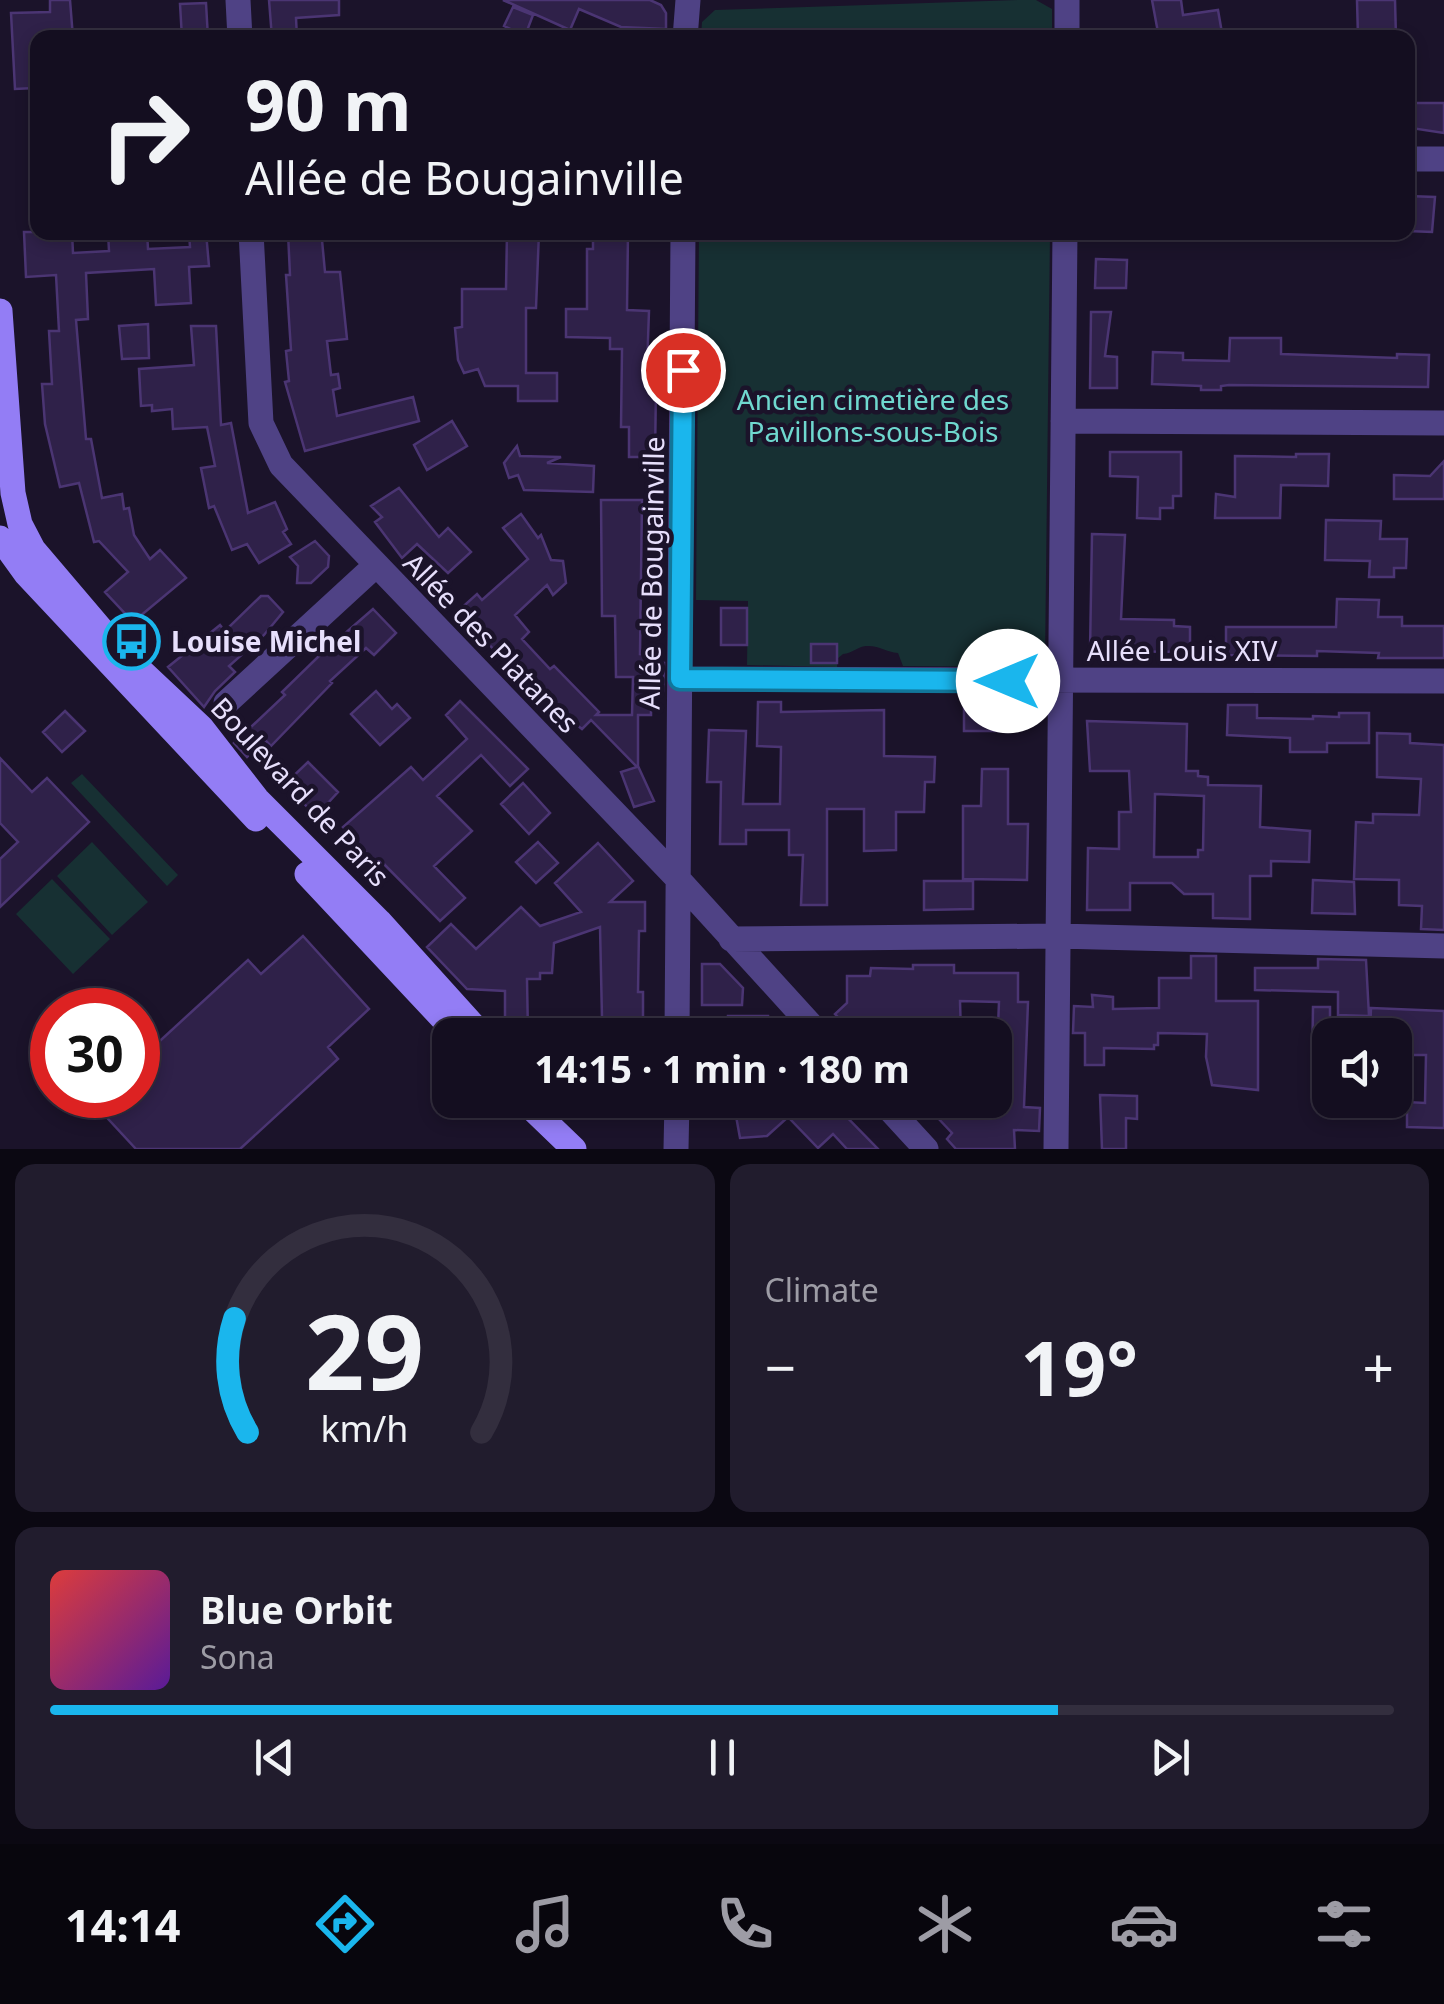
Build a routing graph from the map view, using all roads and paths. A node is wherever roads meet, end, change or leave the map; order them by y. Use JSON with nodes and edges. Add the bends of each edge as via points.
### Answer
{"nodes":[{"id":1,"x":238,"y":0,"type":"edge"},
{"id":2,"x":688,"y":0,"type":"edge"},
{"id":3,"x":1067,"y":0,"type":"edge"},
{"id":4,"x":240,"y":30,"type":"edge"},
{"id":5,"x":686,"y":30,"type":"edge"},
{"id":6,"x":1067,"y":30,"type":"edge"},
{"id":7,"x":1415,"y":159,"type":"edge"},
{"id":8,"x":1444,"y":159,"type":"edge"},
{"id":9,"x":251,"y":240,"type":"edge"},
{"id":10,"x":683,"y":240,"type":"edge"},
{"id":11,"x":1065,"y":240,"type":"edge"},
{"id":12,"x":0,"y":311,"type":"edge"},
{"id":13,"x":1063,"y":421,"type":"junction"},
{"id":14,"x":1444,"y":423,"type":"edge"},
{"id":15,"x":0,"y":538,"type":"edge"},
{"id":16,"x":375,"y":566,"type":"junction"},
{"id":17,"x":680,"y":679,"type":"junction"},
{"id":18,"x":1060,"y":681,"type":"junction"},
{"id":19,"x":1444,"y":681,"type":"edge"},
{"id":20,"x":226,"y":703,"type":"dead end"},
{"id":21,"x":678,"y":879,"type":"junction"},
{"id":22,"x":1058,"y":936,"type":"junction"},
{"id":23,"x":731,"y":939,"type":"junction"},
{"id":24,"x":1444,"y":946,"type":"edge"},
{"id":25,"x":442,"y":1018,"type":"edge"},
{"id":26,"x":467,"y":1018,"type":"edge"},
{"id":27,"x":677,"y":1018,"type":"edge"},
{"id":28,"x":804,"y":1018,"type":"edge"},
{"id":29,"x":542,"y":1118,"type":"edge"},
{"id":30,"x":548,"y":1118,"type":"edge"},
{"id":31,"x":676,"y":1118,"type":"edge"},
{"id":32,"x":897,"y":1118,"type":"edge"},
{"id":33,"x":574,"y":1149,"type":"edge"},
{"id":34,"x":676,"y":1149,"type":"edge"},
{"id":35,"x":926,"y":1149,"type":"edge"},
{"id":36,"x":1056,"y":1149,"type":"edge"}],
"edges":[{"from":1,"to":4,"type":"street"},
{"from":2,"to":5,"type":"street"},
{"from":3,"to":6,"type":"street"},
{"from":7,"to":8,"type":"street"},
{"from":9,"to":16,"type":"street","name":"Allée des Platanes","via":[[261,423],[281,464]]},
{"from":10,"to":17,"type":"street","name":"Allée de Bougainville"},
{"from":11,"to":13,"type":"street"},
{"from":12,"to":26,"type":"street","name":"Boulevard de Paris","via":[[13,493],[33,549]]},
{"from":13,"to":14,"type":"street"},
{"from":13,"to":18,"type":"street"},
{"from":15,"to":25,"type":"street","name":"Boulevard de Paris","via":[[26,574]]},
{"from":16,"to":20,"type":"street"},
{"from":16,"to":21,"type":"street","name":"Allée des Platanes"},
{"from":17,"to":18,"type":"street","name":"Allée Louis XIV"},
{"from":17,"to":21,"type":"street","name":"Allée de Bougainville"},
{"from":18,"to":19,"type":"street","name":"Allée Louis XIV"},
{"from":18,"to":22,"type":"street"},
{"from":21,"to":23,"type":"street","name":"Allée des Platanes"},
{"from":21,"to":27,"type":"street","name":"Allée de Bougainville"},
{"from":22,"to":23,"type":"street"},
{"from":22,"to":24,"type":"street"},
{"from":22,"to":36,"type":"street"},
{"from":23,"to":28,"type":"street","name":"Allée des Platanes"},
{"from":29,"to":33,"type":"street"},
{"from":30,"to":33,"type":"street"},
{"from":31,"to":34,"type":"street"},
{"from":32,"to":35,"type":"street"}]}
